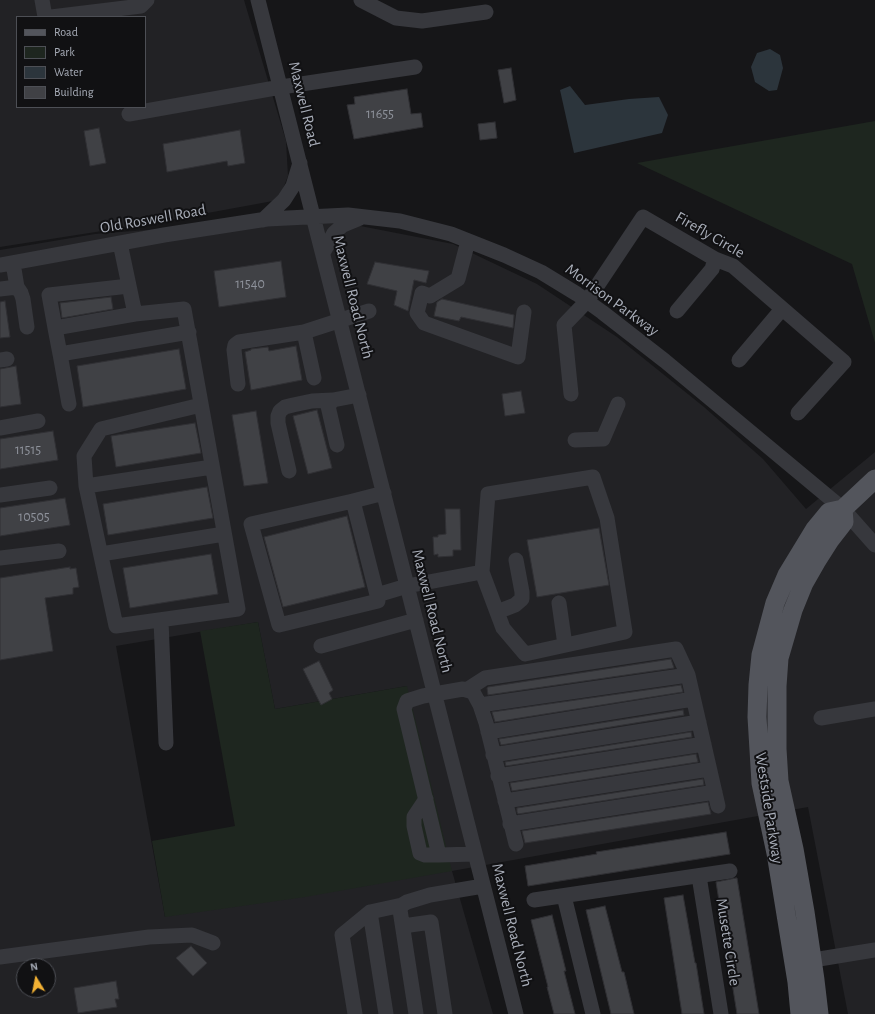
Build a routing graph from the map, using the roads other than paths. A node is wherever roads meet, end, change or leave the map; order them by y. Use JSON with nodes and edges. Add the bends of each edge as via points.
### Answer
{"nodes":[{"id":1,"x":42,"y":0,"type":"edge"},
{"id":2,"x":147,"y":0,"type":"edge"},
{"id":3,"x":260,"y":0,"type":"edge"},
{"id":4,"x":361,"y":0,"type":"edge"},
{"id":5,"x":486,"y":12,"type":"dead end"},
{"id":6,"x":45,"y":16,"type":"edge"},
{"id":7,"x":59,"y":16,"type":"edge"},
{"id":8,"x":415,"y":67,"type":"dead end"},
{"id":9,"x":281,"y":87,"type":"junction"},
{"id":10,"x":129,"y":114,"type":"dead end"},
{"id":11,"x":300,"y":162,"type":"junction"},
{"id":12,"x":314,"y":217,"type":"junction"},
{"id":13,"x":364,"y":217,"type":"junction"},
{"id":14,"x":263,"y":220,"type":"junction"},
{"id":15,"x":468,"y":240,"type":"junction"},
{"id":16,"x":120,"y":243,"type":"junction"},
{"id":17,"x":323,"y":253,"type":"junction"},
{"id":18,"x":715,"y":259,"type":"junction"},
{"id":19,"x":6,"y":264,"type":"edge"},
{"id":20,"x":129,"y":286,"type":"junction"},
{"id":21,"x":17,"y":287,"type":"junction"},
{"id":22,"x":0,"y":289,"type":"edge"},
{"id":23,"x":587,"y":301,"type":"junction"},
{"id":24,"x":782,"y":309,"type":"junction"},
{"id":25,"x":369,"y":311,"type":"dead end"},
{"id":26,"x":677,"y":311,"type":"dead end"},
{"id":27,"x":524,"y":312,"type":"dead end"},
{"id":28,"x":135,"y":314,"type":"junction"},
{"id":29,"x":340,"y":320,"type":"junction"},
{"id":30,"x":27,"y":327,"type":"dead end"},
{"id":31,"x":56,"y":328,"type":"junction"},
{"id":32,"x":188,"y":332,"type":"junction"},
{"id":33,"x":304,"y":332,"type":"junction"},
{"id":34,"x":60,"y":354,"type":"junction"},
{"id":35,"x":739,"y":360,"type":"dead end"},
{"id":36,"x":314,"y":378,"type":"dead end"},
{"id":37,"x":238,"y":384,"type":"dead end"},
{"id":38,"x":571,"y":394,"type":"dead end"},
{"id":39,"x":359,"y":395,"type":"junction"},
{"id":40,"x":333,"y":400,"type":"junction"},
{"id":41,"x":69,"y":404,"type":"dead end"},
{"id":42,"x":618,"y":404,"type":"dead end"},
{"id":43,"x":201,"y":405,"type":"junction"},
{"id":44,"x":798,"y":413,"type":"dead end"},
{"id":45,"x":38,"y":421,"type":"dead end"},
{"id":46,"x":0,"y":428,"type":"edge"},
{"id":47,"x":575,"y":440,"type":"dead end"},
{"id":48,"x":337,"y":445,"type":"dead end"},
{"id":49,"x":212,"y":467,"type":"junction"},
{"id":50,"x":289,"y":471,"type":"dead end"},
{"id":51,"x":875,"y":479,"type":"edge"},
{"id":52,"x":86,"y":486,"type":"junction"},
{"id":53,"x":50,"y":488,"type":"dead end"},
{"id":54,"x":384,"y":493,"type":"junction"},
{"id":55,"x":0,"y":495,"type":"edge"},
{"id":56,"x":353,"y":501,"type":"junction"},
{"id":57,"x":844,"y":509,"type":"junction"},
{"id":58,"x":224,"y":534,"type":"junction"},
{"id":59,"x":875,"y":545,"type":"edge"},
{"id":60,"x":59,"y":551,"type":"dead end"},
{"id":61,"x":101,"y":554,"type":"junction"},
{"id":62,"x":0,"y":558,"type":"edge"},
{"id":63,"x":516,"y":560,"type":"dead end"},
{"id":64,"x":482,"y":572,"type":"junction"},
{"id":65,"x":407,"y":586,"type":"junction"},
{"id":66,"x":377,"y":595,"type":"junction"},
{"id":67,"x":559,"y":603,"type":"dead end"},
{"id":68,"x":497,"y":612,"type":"junction"},
{"id":69,"x":161,"y":620,"type":"junction"},
{"id":70,"x":416,"y":620,"type":"junction"},
{"id":71,"x":564,"y":645,"type":"junction"},
{"id":72,"x":321,"y":646,"type":"dead end"},
{"id":73,"x":688,"y":675,"type":"junction"},
{"id":74,"x":468,"y":689,"type":"junction"},
{"id":75,"x":435,"y":693,"type":"junction"},
{"id":76,"x":693,"y":699,"type":"junction"},
{"id":77,"x":480,"y":705,"type":"junction"},
{"id":78,"x":875,"y":709,"type":"edge"},
{"id":79,"x":821,"y":718,"type":"dead end"},
{"id":80,"x":698,"y":722,"type":"junction"},
{"id":81,"x":488,"y":732,"type":"junction"},
{"id":82,"x":166,"y":743,"type":"dead end"},
{"id":83,"x":704,"y":744,"type":"junction"},
{"id":84,"x":493,"y":754,"type":"junction"},
{"id":85,"x":710,"y":769,"type":"junction"},
{"id":86,"x":498,"y":776,"type":"junction"},
{"id":87,"x":504,"y":801,"type":"junction"},
{"id":88,"x":510,"y":824,"type":"junction"},
{"id":89,"x":516,"y":844,"type":"dead end"},
{"id":90,"x":475,"y":854,"type":"junction"},
{"id":91,"x":730,"y":871,"type":"dead end"},
{"id":92,"x":699,"y":876,"type":"junction"},
{"id":93,"x":483,"y":886,"type":"junction"},
{"id":94,"x":564,"y":896,"type":"junction"},
{"id":95,"x":534,"y":900,"type":"dead end"},
{"id":96,"x":402,"y":905,"type":"junction"},
{"id":97,"x":370,"y":912,"type":"junction"},
{"id":98,"x":403,"y":926,"type":"junction"},
{"id":99,"x":213,"y":943,"type":"dead end"},
{"id":100,"x":875,"y":950,"type":"edge"},
{"id":101,"x":0,"y":957,"type":"edge"},
{"id":102,"x":803,"y":962,"type":"junction"},
{"id":103,"x":355,"y":1014,"type":"edge"},
{"id":104,"x":386,"y":1014,"type":"edge"},
{"id":105,"x":416,"y":1014,"type":"edge"},
{"id":106,"x":445,"y":1014,"type":"edge"},
{"id":107,"x":516,"y":1014,"type":"edge"},
{"id":108,"x":593,"y":1014,"type":"edge"},
{"id":109,"x":721,"y":1014,"type":"edge"},
{"id":110,"x":800,"y":1014,"type":"edge"},
{"id":111,"x":819,"y":1014,"type":"edge"}],
"edges":[{"from":1,"to":6,"type":"street"},
{"from":2,"to":7,"type":"street","via":[[141,6]]},
{"from":3,"to":9,"type":"street","name":"Maxwell Road"},
{"from":4,"to":5,"type":"street","via":[[396,18],[422,21]]},
{"from":8,"to":9,"type":"street"},
{"from":9,"to":10,"type":"street"},
{"from":9,"to":11,"type":"street","name":"Maxwell Road"},
{"from":11,"to":12,"type":"street","name":"Maxwell Road"},
{"from":11,"to":14,"type":"street","via":[[293,186],[284,200]]},
{"from":12,"to":13,"type":"street","name":"Morrison Parkway"},
{"from":12,"to":14,"type":"street","name":"Old Roswell Road"},
{"from":12,"to":17,"type":"street","name":"Maxwell Road North"},
{"from":13,"to":15,"type":"street","name":"Morrison Parkway","via":[[400,221]]},
{"from":13,"to":17,"type":"street","via":[[343,225],[332,235]]},
{"from":14,"to":16,"type":"street","name":"Old Roswell Road"},
{"from":15,"to":23,"type":"street","name":"Morrison Parkway","via":[[541,272]]},
{"from":15,"to":27,"type":"street","via":[[458,279],[430,296],[422,293],[417,313],[424,323],[518,357]]},
{"from":16,"to":19,"type":"street","name":"Old Roswell Road"},
{"from":16,"to":20,"type":"street"},
{"from":17,"to":29,"type":"street","name":"Maxwell Road North"},
{"from":18,"to":23,"type":"street","name":"Firefly Circle","via":[[643,217]]},
{"from":18,"to":24,"type":"street","name":"Firefly Circle","via":[[733,266]]},
{"from":18,"to":26,"type":"street","via":[[712,269]]},
{"from":19,"to":21,"type":"street"},
{"from":20,"to":28,"type":"street"},
{"from":20,"to":31,"type":"street","via":[[49,295]]},
{"from":21,"to":22,"type":"street"},
{"from":21,"to":30,"type":"street","via":[[23,299]]},
{"from":23,"to":38,"type":"street","name":"Firefly Circle","via":[[564,326]]},
{"from":23,"to":57,"type":"street","name":"Morrison Parkway","via":[[665,361]]},
{"from":24,"to":35,"type":"street"},
{"from":24,"to":44,"type":"street","name":"Firefly Circle","via":[[844,362]]},
{"from":25,"to":29,"type":"street"},
{"from":28,"to":31,"type":"street"},
{"from":28,"to":32,"type":"street","via":[[184,309]]},
{"from":29,"to":33,"type":"street"},
{"from":29,"to":39,"type":"street","name":"Maxwell Road North"},
{"from":31,"to":34,"type":"street"},
{"from":32,"to":34,"type":"street"},
{"from":32,"to":43,"type":"street"},
{"from":33,"to":36,"type":"street"},
{"from":33,"to":37,"type":"street","via":[[239,342],[235,345]]},
{"from":34,"to":41,"type":"street"},
{"from":39,"to":40,"type":"street"},
{"from":39,"to":54,"type":"street","name":"Maxwell Road North"},
{"from":40,"to":48,"type":"street","via":[[328,406]]},
{"from":40,"to":50,"type":"street","via":[[293,404],[280,411],[278,423]]},
{"from":42,"to":47,"type":"street","via":[[603,439]]},
{"from":43,"to":49,"type":"street"},
{"from":43,"to":52,"type":"street","via":[[101,429],[84,456]]},
{"from":45,"to":46,"type":"street"},
{"from":49,"to":52,"type":"street"},
{"from":49,"to":58,"type":"street"},
{"from":51,"to":57,"type":"main road","name":"Westside Parkway"},
{"from":52,"to":61,"type":"street"},
{"from":53,"to":55,"type":"street"},
{"from":54,"to":56,"type":"street"},
{"from":54,"to":65,"type":"street","name":"Maxwell Road North"},
{"from":56,"to":66,"type":"street"},
{"from":56,"to":66,"type":"street","via":[[251,524],[279,625],[378,601]]},
{"from":57,"to":59,"type":"street","name":"Morrison Parkway"},
{"from":57,"to":102,"type":"main road","name":"Westside Parkway","via":[[829,512],[815,529],[787,575],[775,603],[761,655],[758,685],[761,783]]},
{"from":58,"to":61,"type":"street"},
{"from":58,"to":69,"type":"street","via":[[238,609]]},
{"from":60,"to":62,"type":"street"},
{"from":61,"to":69,"type":"street","via":[[116,626]]},
{"from":63,"to":68,"type":"street","via":[[522,599],[515,605]]},
{"from":64,"to":65,"type":"street"},
{"from":64,"to":68,"type":"street"},
{"from":64,"to":71,"type":"street","via":[[488,494],[593,477],[606,518],[625,632]]},
{"from":65,"to":66,"type":"street"},
{"from":65,"to":70,"type":"street","name":"Maxwell Road North"},
{"from":67,"to":71,"type":"street"},
{"from":68,"to":71,"type":"street","via":[[503,628],[525,654]]},
{"from":69,"to":82,"type":"street"},
{"from":70,"to":72,"type":"street"},
{"from":70,"to":75,"type":"street","name":"Maxwell Road North"},
{"from":73,"to":74,"type":"street","via":[[676,649],[485,678]]},
{"from":73,"to":76,"type":"street"},
{"from":73,"to":77,"type":"street"},
{"from":74,"to":75,"type":"street"},
{"from":74,"to":77,"type":"street","via":[[473,692]]},
{"from":75,"to":90,"type":"street","name":"Maxwell Road North"},
{"from":75,"to":90,"type":"street","via":[[407,702],[404,709],[426,799],[440,855]]},
{"from":76,"to":80,"type":"street"},
{"from":76,"to":81,"type":"street"},
{"from":77,"to":81,"type":"street"},
{"from":78,"to":79,"type":"street"},
{"from":80,"to":83,"type":"street"},
{"from":80,"to":84,"type":"street"},
{"from":81,"to":84,"type":"street"},
{"from":83,"to":85,"type":"street"},
{"from":83,"to":86,"type":"street"},
{"from":84,"to":86,"type":"street"},
{"from":85,"to":87,"type":"street"},
{"from":85,"to":88,"type":"street","via":[[716,799]]},
{"from":86,"to":87,"type":"street"},
{"from":87,"to":88,"type":"street"},
{"from":88,"to":89,"type":"street"},
{"from":90,"to":93,"type":"street","name":"Maxwell Road North"},
{"from":91,"to":92,"type":"street"},
{"from":92,"to":94,"type":"street"},
{"from":92,"to":109,"type":"street","name":"Musette Circle"},
{"from":93,"to":96,"type":"street","via":[[430,895]]},
{"from":93,"to":107,"type":"street","name":"Maxwell Road North"},
{"from":94,"to":95,"type":"street"},
{"from":94,"to":108,"type":"street"},
{"from":96,"to":97,"type":"street"},
{"from":96,"to":98,"type":"street","via":[[400,910]]},
{"from":97,"to":103,"type":"street","via":[[342,936]]},
{"from":97,"to":104,"type":"street"},
{"from":98,"to":105,"type":"street"},
{"from":98,"to":106,"type":"street","via":[[431,922]]},
{"from":99,"to":101,"type":"street","via":[[192,935],[149,937]]},
{"from":100,"to":102,"type":"street"},
{"from":102,"to":110,"type":"main road","name":"Westside Parkway"},
{"from":102,"to":111,"type":"main road","name":"Westside Parkway"}]}
